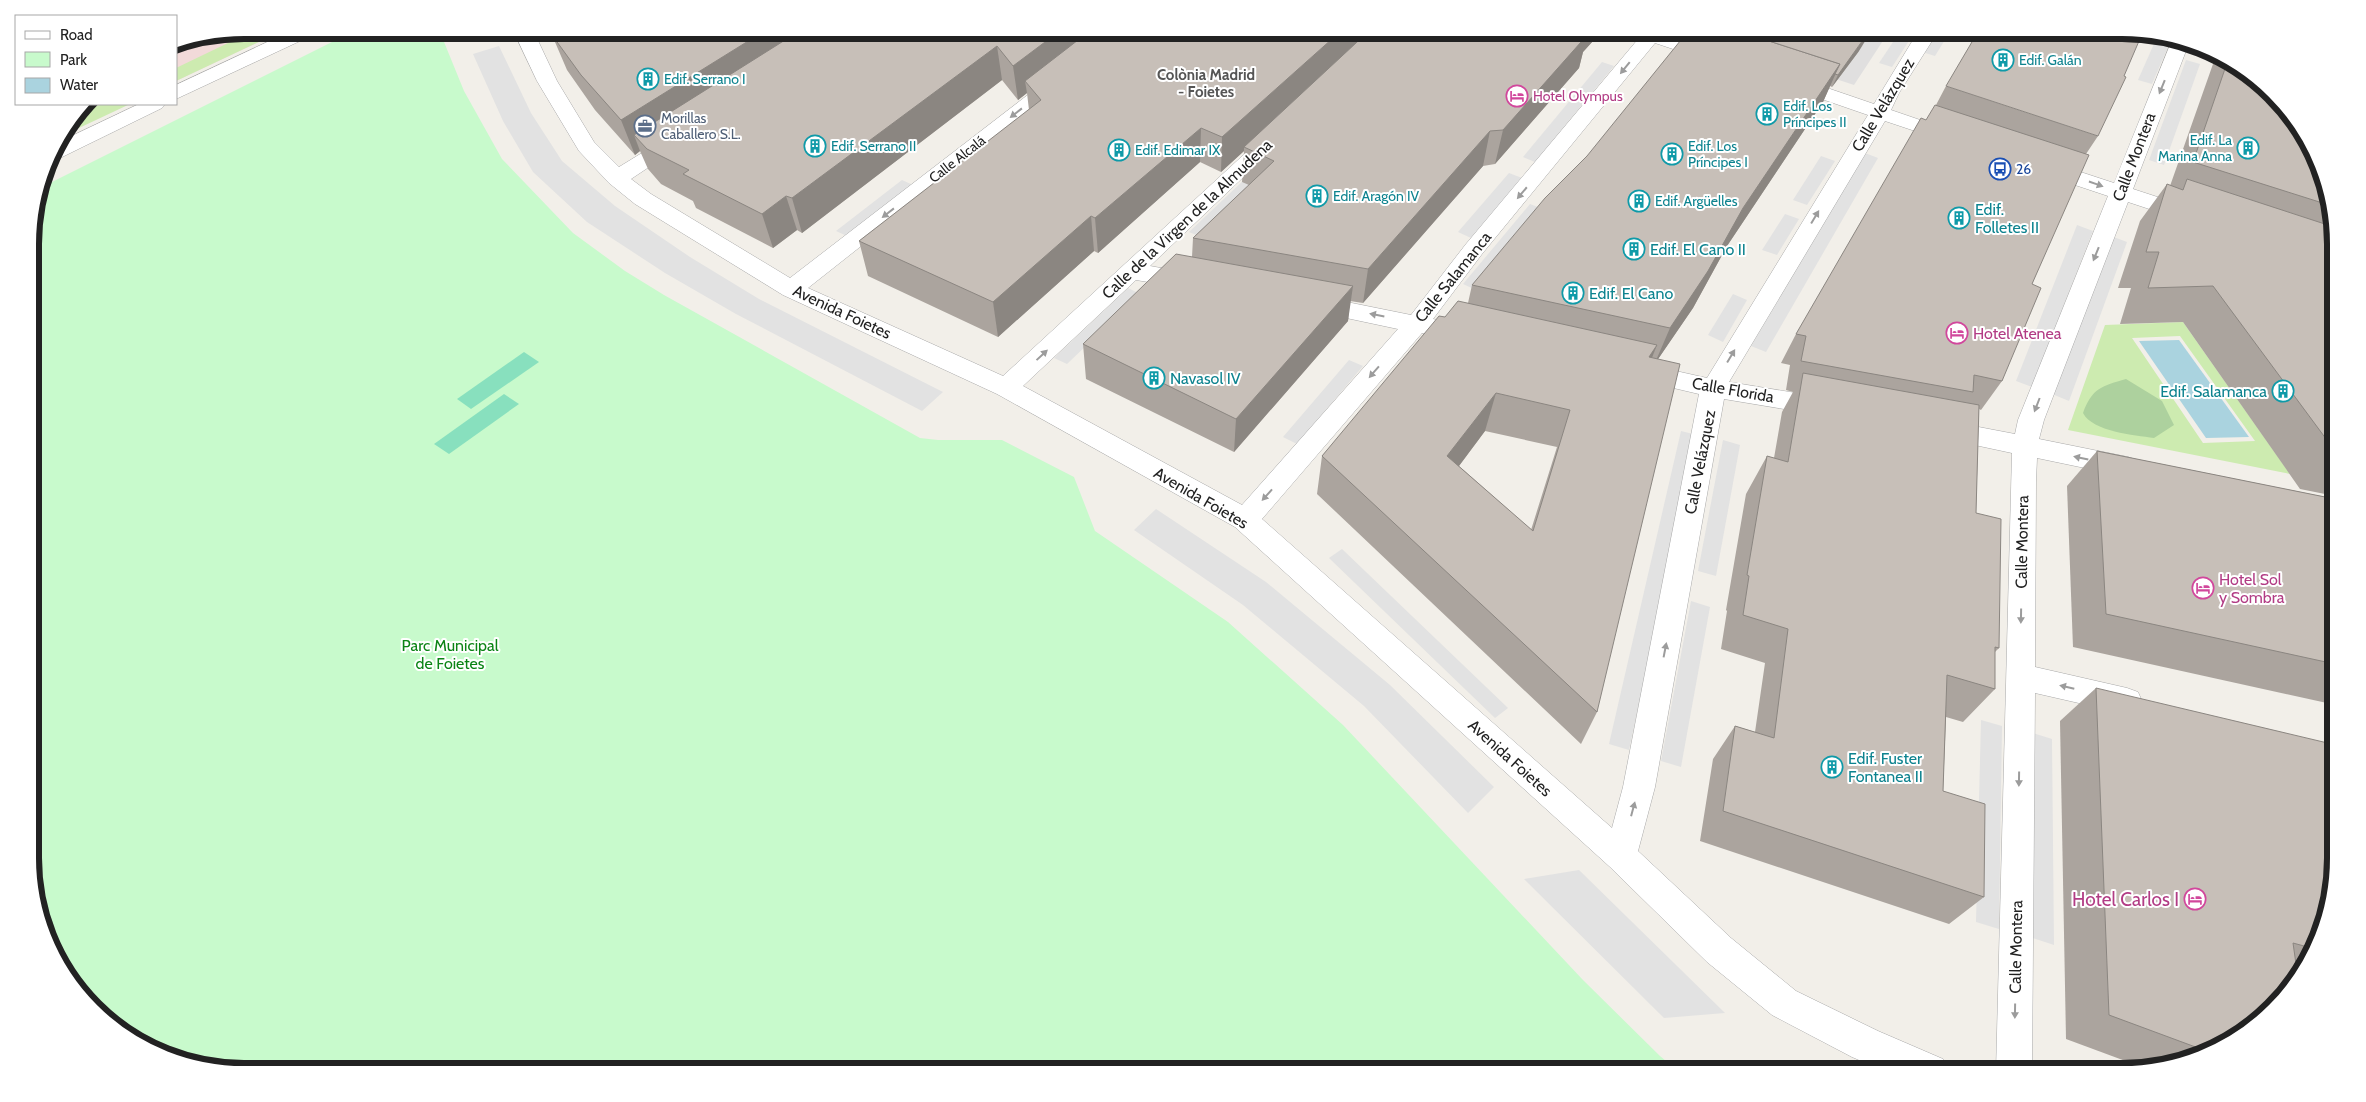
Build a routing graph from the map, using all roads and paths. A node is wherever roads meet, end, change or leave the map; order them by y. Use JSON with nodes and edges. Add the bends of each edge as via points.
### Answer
{"nodes":[{"id":1,"x":289,"y":39,"type":"edge"},
{"id":2,"x":532,"y":39,"type":"edge"},
{"id":3,"x":1642,"y":39,"type":"edge"},
{"id":4,"x":1667,"y":39,"type":"edge"},
{"id":5,"x":1923,"y":39,"type":"edge"},
{"id":6,"x":2178,"y":47,"type":"edge"},
{"id":7,"x":1734,"y":63,"type":"edge"},
{"id":8,"x":1075,"y":68,"type":"edge"},
{"id":9,"x":1770,"y":76,"type":"edge"},
{"id":10,"x":178,"y":92,"type":"edge"},
{"id":11,"x":153,"y":105,"type":"edge"},
{"id":12,"x":1880,"y":112,"type":"junction"},
{"id":13,"x":1286,"y":126,"type":"edge"},
{"id":14,"x":694,"y":129,"type":"edge"},
{"id":15,"x":1968,"y":142,"type":"edge"},
{"id":16,"x":62,"y":149,"type":"edge"},
{"id":17,"x":2022,"y":160,"type":"edge"},
{"id":18,"x":617,"y":178,"type":"junction"},
{"id":19,"x":2120,"y":192,"type":"junction"},
{"id":20,"x":2205,"y":220,"type":"edge"},
{"id":21,"x":1131,"y":271,"type":"junction"},
{"id":22,"x":1215,"y":286,"type":"edge"},
{"id":23,"x":791,"y":289,"type":"junction"},
{"id":24,"x":1291,"y":300,"type":"edge"},
{"id":25,"x":1417,"y":323,"type":"junction"},
{"id":26,"x":1491,"y":340,"type":"edge"},
{"id":27,"x":1620,"y":368,"type":"edge"},
{"id":28,"x":1006,"y":388,"type":"junction"},
{"id":29,"x":1713,"y":388,"type":"junction"},
{"id":30,"x":1844,"y":411,"type":"edge"},
{"id":31,"x":1923,"y":426,"type":"edge"},
{"id":32,"x":2025,"y":445,"type":"junction"},
{"id":33,"x":2153,"y":472,"type":"edge"},
{"id":34,"x":1245,"y":520,"type":"junction"},
{"id":35,"x":2021,"y":676,"type":"junction"},
{"id":36,"x":2156,"y":708,"type":"edge"},
{"id":37,"x":1620,"y":856,"type":"junction"},
{"id":38,"x":1909,"y":1063,"type":"edge"},
{"id":39,"x":2014,"y":1063,"type":"edge"}],
"edges":[{"from":1,"to":10,"type":"street"},
{"from":2,"to":18,"type":"street","name":"Avenida Foietes","via":[[543,50],[547,81],[586,146]]},
{"from":3,"to":25,"type":"street","name":"Calle Salamanca","one_way":true},
{"from":4,"to":7,"type":"street"},
{"from":5,"to":12,"type":"street","name":"Calle Velázquez"},
{"from":6,"to":19,"type":"street","name":"Calle Montera","one_way":true},
{"from":8,"to":23,"type":"street","name":"Calle Alcalá","one_way":true},
{"from":9,"to":12,"type":"street"},
{"from":11,"to":16,"type":"street"},
{"from":12,"to":15,"type":"street"},
{"from":29,"to":12,"type":"street","name":"Calle Velázquez","one_way":true},
{"from":13,"to":21,"type":"street","name":"Calle de la Virgen de la Almudena"},
{"from":14,"to":18,"type":"street"},
{"from":17,"to":19,"type":"street","one_way":true},
{"from":18,"to":23,"type":"street","name":"Avenida Foietes","via":[[643,199]]},
{"from":19,"to":20,"type":"street"},
{"from":19,"to":32,"type":"street","name":"Calle Montera","one_way":true,"via":[[2031,420]]},
{"from":21,"to":22,"type":"street"},
{"from":28,"to":21,"type":"street","name":"Calle de la Virgen de la Almudena","one_way":true},
{"from":23,"to":28,"type":"street","name":"Avenida Foietes"},
{"from":25,"to":24,"type":"street","one_way":true},
{"from":25,"to":26,"type":"street"},
{"from":25,"to":34,"type":"street","name":"Calle Salamanca","one_way":true},
{"from":27,"to":29,"type":"street","name":"Calle Florida"},
{"from":28,"to":34,"type":"street","name":"Avenida Foietes"},
{"from":29,"to":30,"type":"street","name":"Calle Florida"},
{"from":37,"to":29,"type":"street","name":"Calle Velázquez","one_way":true,"via":[[1639,787]]},
{"from":31,"to":32,"type":"street"},
{"from":33,"to":32,"type":"street","one_way":true},
{"from":32,"to":35,"type":"street","name":"Calle Montera","one_way":true},
{"from":34,"to":37,"type":"street","name":"Avenida Foietes"},
{"from":36,"to":35,"type":"street","one_way":true},
{"from":35,"to":39,"type":"street","name":"Calle Montera","one_way":true},
{"from":37,"to":38,"type":"street","name":"Avenida Foietes","via":[[1719,950],[1784,1003]]}]}
